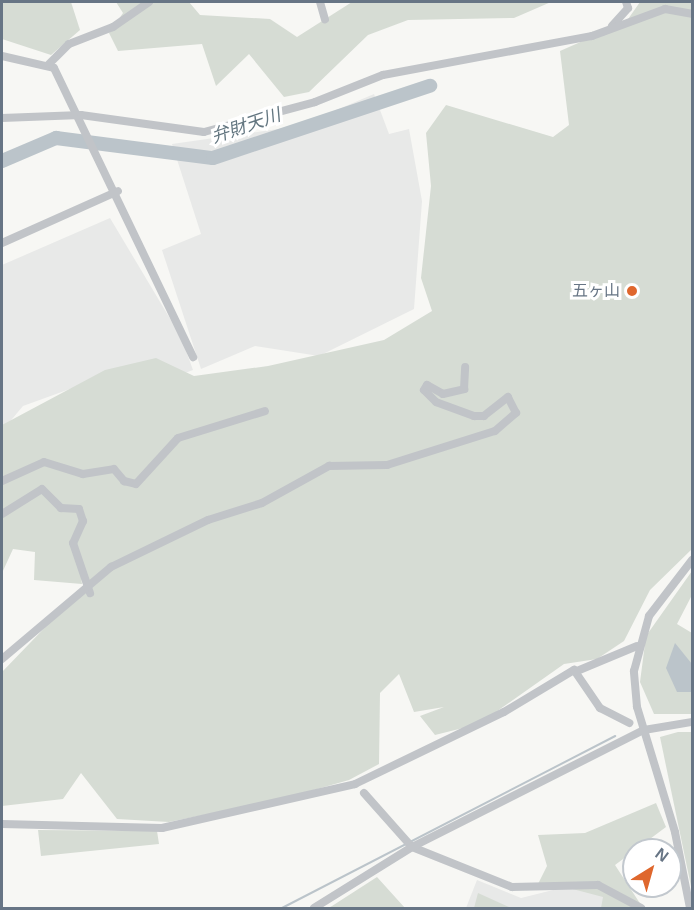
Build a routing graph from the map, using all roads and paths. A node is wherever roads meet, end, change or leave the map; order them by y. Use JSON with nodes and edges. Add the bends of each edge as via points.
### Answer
{"nodes":[{"id":1,"x":149,"y":2,"type":"edge"},
{"id":2,"x":320,"y":2,"type":"edge"},
{"id":3,"x":626,"y":2,"type":"edge"},
{"id":4,"x":693,"y":14,"type":"edge"},
{"id":5,"x":325,"y":20,"type":"dead end"},
{"id":6,"x":609,"y":29,"type":"junction"},
{"id":7,"x":2,"y":56,"type":"edge"},
{"id":8,"x":49,"y":64,"type":"junction"},
{"id":9,"x":81,"y":115,"type":"junction"},
{"id":10,"x":2,"y":117,"type":"edge"},
{"id":11,"x":118,"y":191,"type":"junction"},
{"id":12,"x":2,"y":243,"type":"edge"},
{"id":13,"x":193,"y":357,"type":"dead end"},
{"id":14,"x":465,"y":367,"type":"dead end"},
{"id":15,"x":265,"y":411,"type":"dead end"},
{"id":16,"x":2,"y":481,"type":"edge"},
{"id":17,"x":2,"y":514,"type":"edge"},
{"id":18,"x":693,"y":560,"type":"edge"},
{"id":19,"x":88,"y":589,"type":"junction"},
{"id":20,"x":637,"y":646,"type":"junction"},
{"id":21,"x":2,"y":659,"type":"edge"},
{"id":22,"x":577,"y":671,"type":"junction"},
{"id":23,"x":693,"y":722,"type":"edge"},
{"id":24,"x":629,"y":723,"type":"dead end"},
{"id":25,"x":644,"y":730,"type":"junction"},
{"id":26,"x":364,"y":793,"type":"dead end"},
{"id":27,"x":2,"y":824,"type":"edge"},
{"id":28,"x":411,"y":847,"type":"junction"},
{"id":29,"x":314,"y":909,"type":"edge"},
{"id":30,"x":641,"y":909,"type":"edge"},
{"id":31,"x":690,"y":909,"type":"edge"}],
"edges":[{"from":1,"to":8,"type":"street","via":[[113,27],[69,44]]},
{"from":2,"to":5,"type":"street"},
{"from":3,"to":6,"type":"street","via":[[628,8]]},
{"from":4,"to":6,"type":"street","via":[[665,9]]},
{"from":6,"to":9,"type":"street","via":[[383,75],[305,105],[204,132]]},
{"from":7,"to":8,"type":"street"},
{"from":8,"to":9,"type":"street"},
{"from":9,"to":10,"type":"street"},
{"from":9,"to":11,"type":"street"},
{"from":11,"to":12,"type":"street"},
{"from":11,"to":13,"type":"street"},
{"from":14,"to":19,"type":"street","via":[[464,389],[443,393],[427,385],[424,390],[436,402],[474,416],[484,416],[507,397],[516,413],[495,431],[387,465],[329,466],[262,503],[208,520],[111,567]]},
{"from":15,"to":16,"type":"street","via":[[178,438],[136,484],[124,481],[114,469],[71,473],[44,462]]},
{"from":17,"to":19,"type":"street","via":[[42,489],[62,508],[79,509],[83,521],[74,543]]},
{"from":18,"to":20,"type":"street","via":[[649,616]]},
{"from":19,"to":21,"type":"street"},
{"from":20,"to":22,"type":"street"},
{"from":20,"to":25,"type":"street","via":[[635,687]]},
{"from":22,"to":24,"type":"street","via":[[600,708]]},
{"from":22,"to":27,"type":"street","via":[[564,671],[504,712],[355,784],[162,828]]},
{"from":23,"to":25,"type":"street"},
{"from":25,"to":28,"type":"street"},
{"from":25,"to":31,"type":"street"},
{"from":26,"to":28,"type":"street"},
{"from":28,"to":29,"type":"street"},
{"from":28,"to":30,"type":"street","via":[[512,887],[598,885]]}]}
